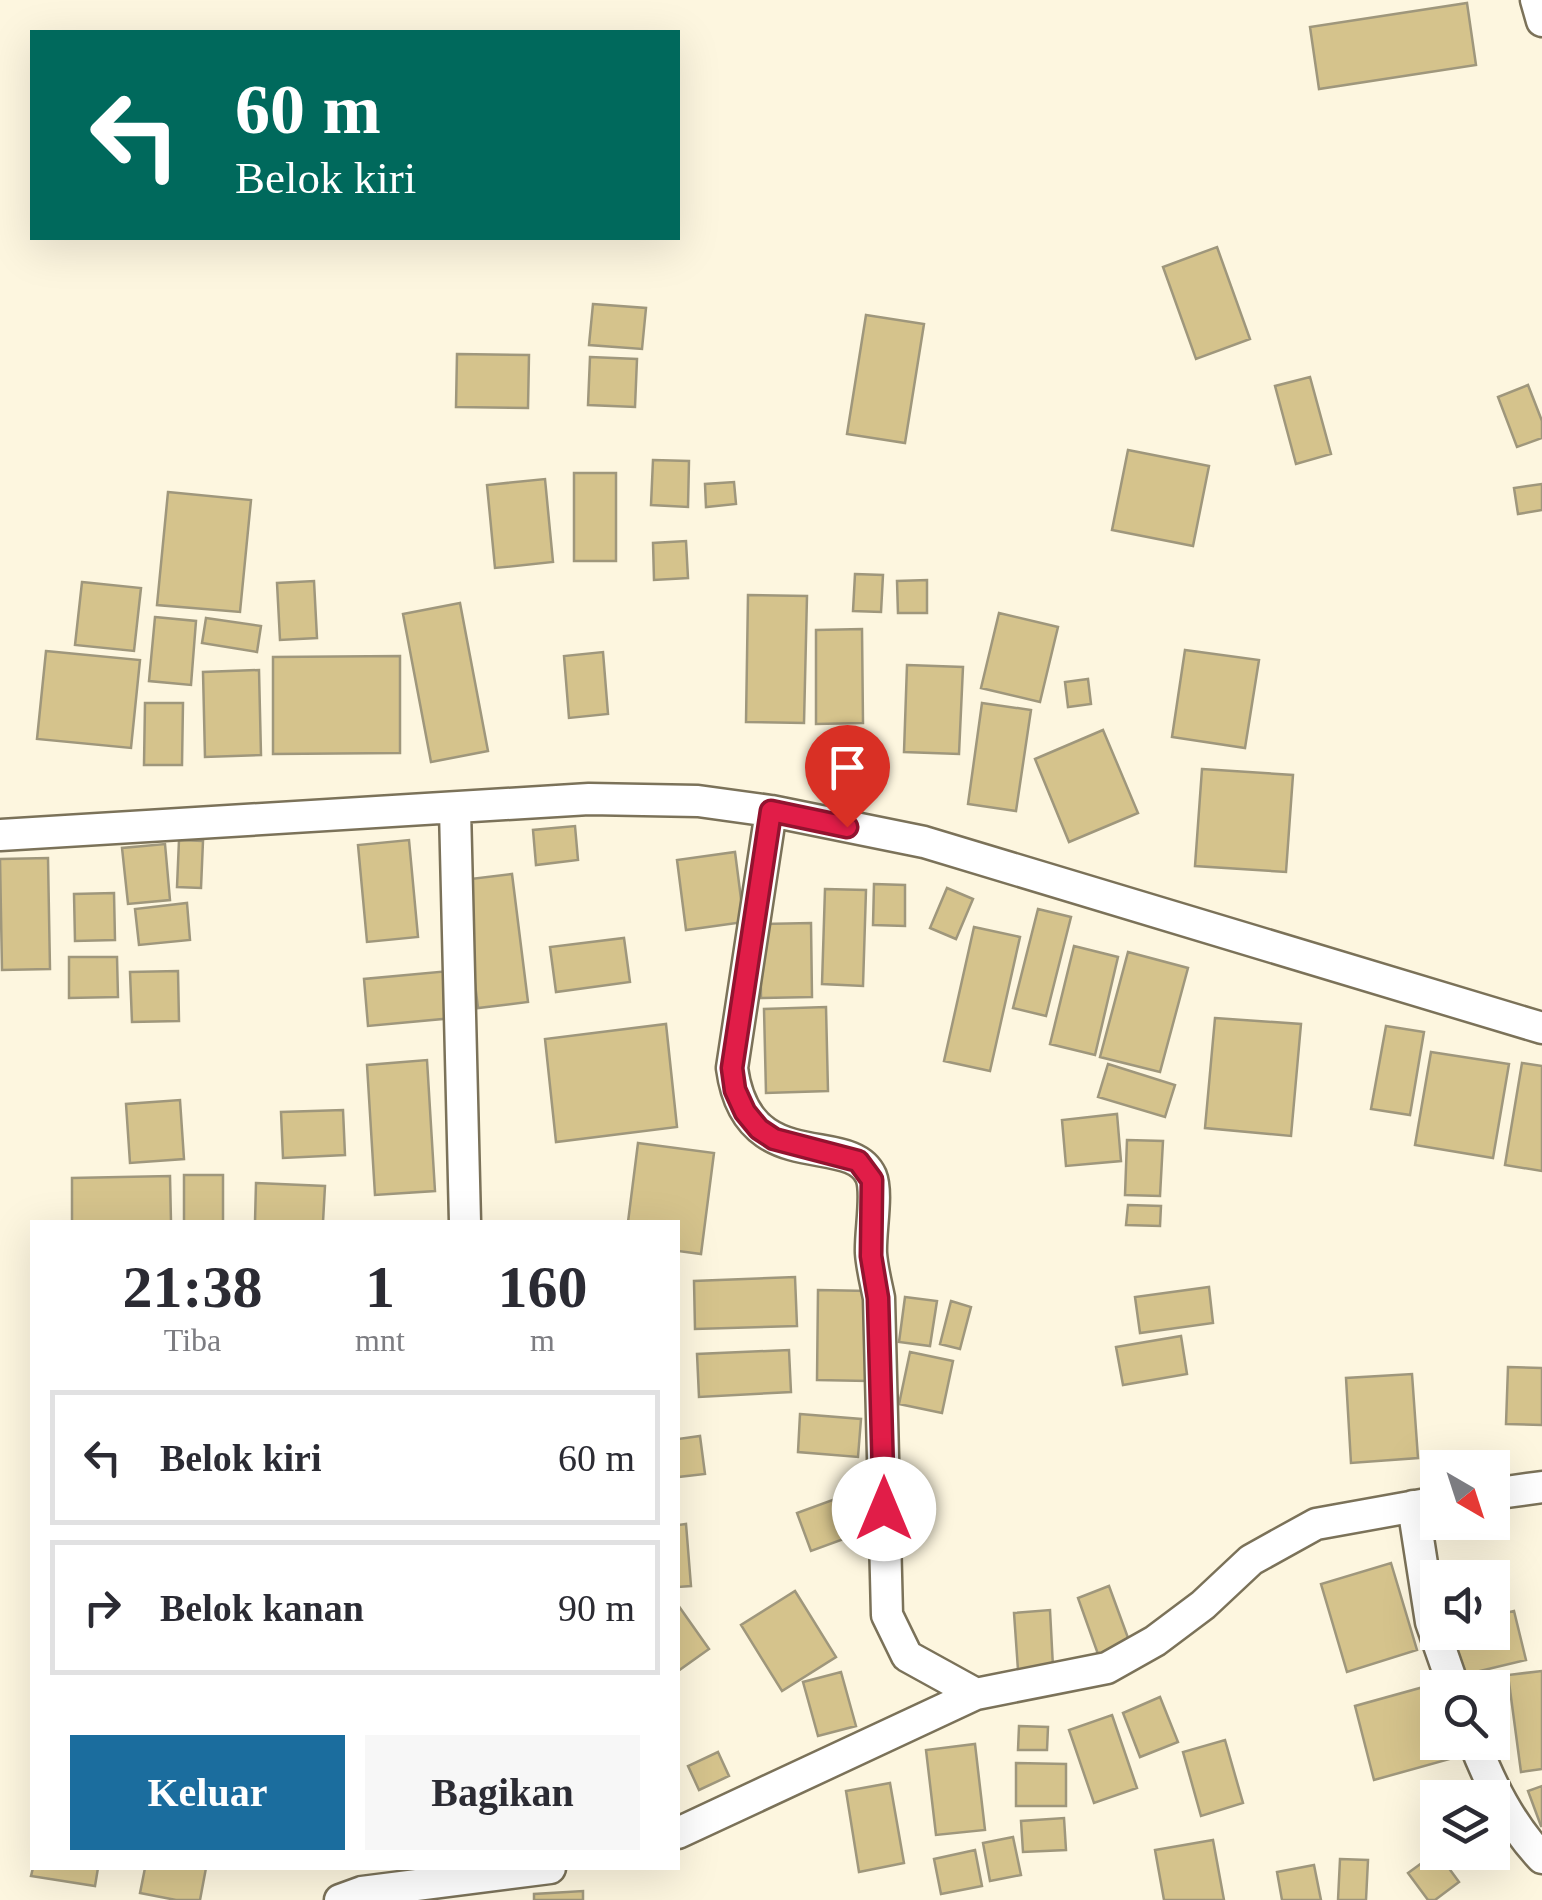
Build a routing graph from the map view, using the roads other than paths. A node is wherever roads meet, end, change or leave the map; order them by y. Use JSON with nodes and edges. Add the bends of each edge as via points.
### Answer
{"nodes":[{"id":1,"x":1536,"y":0,"type":"edge"},
{"id":2,"x":1542,"y":21,"type":"edge"},
{"id":3,"x":455,"y":808,"type":"junction"},
{"id":4,"x":771,"y":811,"type":"junction"},
{"id":5,"x":0,"y":835,"type":"edge"},
{"id":6,"x":1542,"y":1028,"type":"edge"},
{"id":7,"x":465,"y":1220,"type":"edge"},
{"id":8,"x":1542,"y":1486,"type":"edge"},
{"id":9,"x":1510,"y":1491,"type":"edge"},
{"id":10,"x":1420,"y":1505,"type":"edge"},
{"id":11,"x":1427,"y":1540,"type":"edge"},
{"id":12,"x":1448,"y":1670,"type":"edge"},
{"id":13,"x":976,"y":1694,"type":"junction"},
{"id":14,"x":1481,"y":1760,"type":"edge"},
{"id":15,"x":680,"y":1832,"type":"edge"},
{"id":16,"x":1542,"y":1858,"type":"edge"},
{"id":17,"x":534,"y":1870,"type":"edge"},
{"id":18,"x":340,"y":1900,"type":"edge"}],
"edges":[{"from":1,"to":2,"type":"street"},
{"from":3,"to":4,"type":"street","via":[[589,799],[698,801]]},
{"from":3,"to":5,"type":"street"},
{"from":3,"to":7,"type":"street"},
{"from":4,"to":6,"type":"street","via":[[924,842]]},
{"from":4,"to":13,"type":"street","via":[[732,1068],[735,1090],[745,1112],[774,1139],[858,1161],[872,1180],[887,1615],[908,1656]]},
{"from":8,"to":9,"type":"street"},
{"from":10,"to":13,"type":"street","via":[[1316,1524],[1252,1560],[1179,1623],[1107,1668]]},
{"from":11,"to":12,"type":"street","via":[[1431,1622]]},
{"from":13,"to":15,"type":"street"},
{"from":14,"to":16,"type":"street","via":[[1492,1787]]},
{"from":17,"to":18,"type":"street"}]}
